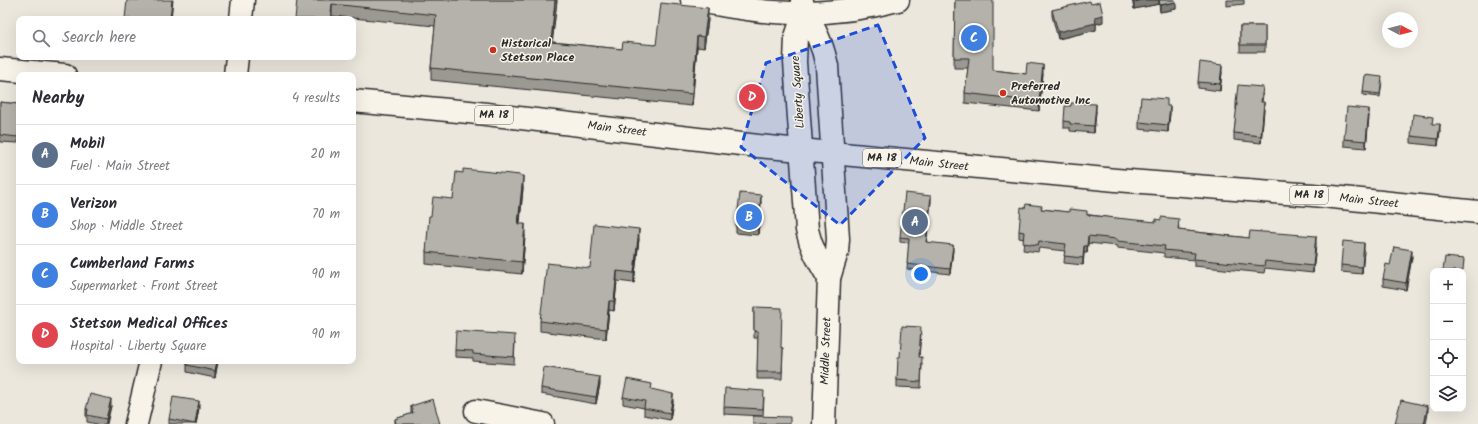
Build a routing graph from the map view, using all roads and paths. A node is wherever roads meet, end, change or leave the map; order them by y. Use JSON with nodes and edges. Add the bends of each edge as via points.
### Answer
{"nodes":[{"id":1,"x":243,"y":0,"type":"edge"},
{"id":2,"x":692,"y":0,"type":"edge"},
{"id":3,"x":898,"y":0,"type":"edge"},
{"id":4,"x":803,"y":6,"type":"edge"},
{"id":5,"x":241,"y":16,"type":"edge"},
{"id":6,"x":237,"y":60,"type":"edge"},
{"id":7,"x":0,"y":69,"type":"edge"},
{"id":8,"x":32,"y":72,"type":"edge"},
{"id":9,"x":235,"y":72,"type":"edge"},
{"id":10,"x":356,"y":101,"type":"edge"},
{"id":11,"x":801,"y":150,"type":"junction"},
{"id":12,"x":833,"y":153,"type":"junction"},
{"id":13,"x":1478,"y":212,"type":"edge"},
{"id":14,"x":828,"y":278,"type":"junction"},
{"id":15,"x":150,"y":364,"type":"edge"},
{"id":16,"x":476,"y":411,"type":"dead end"},
{"id":17,"x":136,"y":424,"type":"edge"},
{"id":18,"x":543,"y":424,"type":"edge"},
{"id":19,"x":824,"y":424,"type":"edge"}],
"edges":[{"from":1,"to":5,"type":"main road"},
{"from":2,"to":4,"type":"main road","via":[[772,12]]},
{"from":3,"to":4,"type":"main road","via":[[852,10]]},
{"from":4,"to":11,"type":"main road","name":"Liberty Square","via":[[794,62]]},
{"from":4,"to":12,"type":"main road","via":[[816,31],[827,66]]},
{"from":6,"to":9,"type":"main road"},
{"from":7,"to":8,"type":"main road"},
{"from":10,"to":11,"type":"main road","name":"Main Street","number":"MA 18"},
{"from":11,"to":12,"type":"main road","name":"Main Street","number":"MA 18"},
{"from":11,"to":14,"type":"main road","via":[[809,242]]},
{"from":12,"to":13,"type":"main road","name":"Main Street","number":"MA 18"},
{"from":12,"to":14,"type":"main road","name":"Middle Street","via":[[838,239]]},
{"from":14,"to":19,"type":"main road","name":"Middle Street"},
{"from":15,"to":17,"type":"main road"},
{"from":16,"to":18,"type":"main road"}]}
